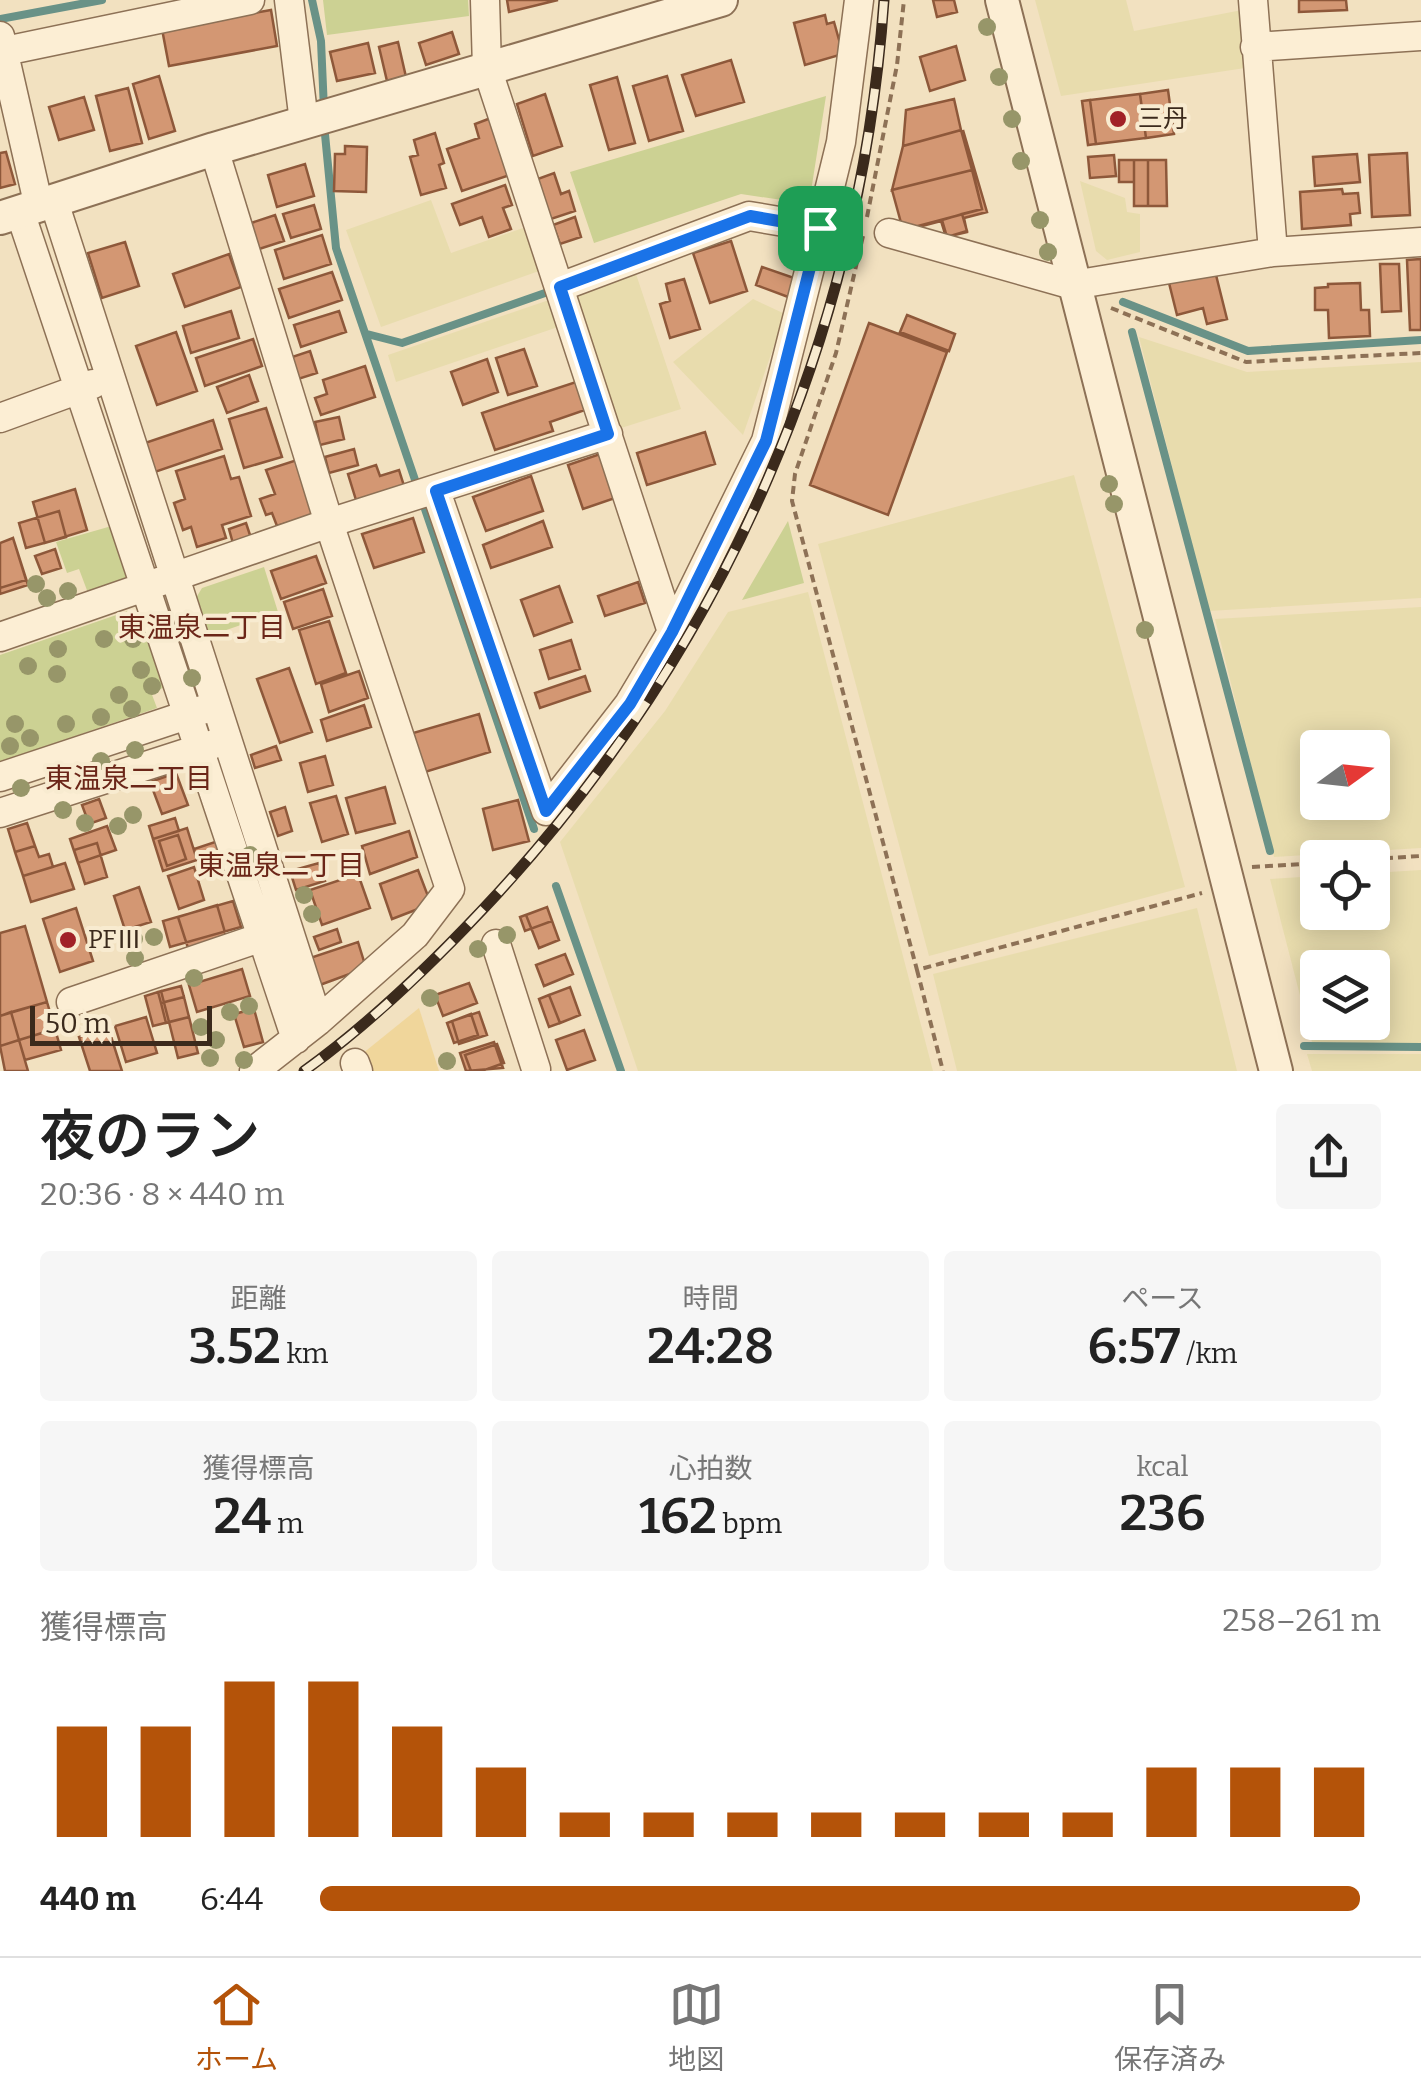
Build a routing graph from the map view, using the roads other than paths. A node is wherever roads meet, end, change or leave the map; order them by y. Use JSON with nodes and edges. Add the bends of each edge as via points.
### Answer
{"nodes":[{"id":1,"x":250,"y":0,"type":"edge"},
{"id":2,"x":289,"y":0,"type":"edge"},
{"id":3,"x":484,"y":0,"type":"edge"},
{"id":4,"x":859,"y":0,"type":"edge"},
{"id":5,"x":1002,"y":0,"type":"edge"},
{"id":6,"x":1253,"y":0,"type":"edge"},
{"id":7,"x":709,"y":1,"type":"edge"},
{"id":8,"x":1421,"y":36,"type":"edge"},
{"id":9,"x":1,"y":46,"type":"edge"},
{"id":10,"x":1255,"y":47,"type":"junction"},
{"id":11,"x":487,"y":68,"type":"junction"},
{"id":12,"x":304,"y":122,"type":"junction"},
{"id":13,"x":214,"y":149,"type":"junction"},
{"id":14,"x":28,"y":210,"type":"edge"},
{"id":15,"x":820,"y":228,"type":"junction"},
{"id":16,"x":890,"y":232,"type":"dead end"},
{"id":17,"x":1421,"y":242,"type":"edge"},
{"id":18,"x":1272,"y":252,"type":"junction"},
{"id":19,"x":1073,"y":286,"type":"junction"},
{"id":20,"x":560,"y":287,"type":"junction"},
{"id":21,"x":110,"y":376,"type":"junction"},
{"id":22,"x":80,"y":391,"type":"junction"},
{"id":23,"x":0,"y":418,"type":"edge"},
{"id":24,"x":608,"y":434,"type":"junction"},
{"id":25,"x":426,"y":494,"type":"junction"},
{"id":26,"x":329,"y":523,"type":"junction"},
{"id":27,"x":175,"y":578,"type":"junction"},
{"id":28,"x":146,"y":587,"type":"junction"},
{"id":29,"x":672,"y":632,"type":"junction"},
{"id":30,"x":0,"y":636,"type":"edge"},
{"id":31,"x":216,"y":705,"type":"junction"},
{"id":32,"x":188,"y":714,"type":"junction"},
{"id":33,"x":227,"y":739,"type":"junction"},
{"id":34,"x":199,"y":749,"type":"junction"},
{"id":35,"x":38,"y":765,"type":"junction"},
{"id":36,"x":0,"y":777,"type":"edge"},
{"id":37,"x":48,"y":798,"type":"junction"},
{"id":38,"x":0,"y":813,"type":"edge"},
{"id":39,"x":275,"y":933,"type":"junction"},
{"id":40,"x":496,"y":944,"type":"dead end"},
{"id":41,"x":71,"y":1002,"type":"dead end"},
{"id":42,"x":307,"y":1030,"type":"junction"},
{"id":43,"x":534,"y":1070,"type":"edge"},
{"id":44,"x":254,"y":1071,"type":"edge"},
{"id":45,"x":1276,"y":1071,"type":"edge"}],
"edges":[{"from":1,"to":9,"type":"street"},
{"from":2,"to":12,"type":"street"},
{"from":3,"to":11,"type":"street"},
{"from":4,"to":15,"type":"street","via":[[841,142]]},
{"from":5,"to":19,"type":"street"},
{"from":6,"to":10,"type":"street"},
{"from":7,"to":11,"type":"street"},
{"from":8,"to":10,"type":"street"},
{"from":9,"to":14,"type":"street"},
{"from":10,"to":18,"type":"street"},
{"from":11,"to":12,"type":"street"},
{"from":11,"to":20,"type":"street"},
{"from":12,"to":13,"type":"street"},
{"from":13,"to":14,"type":"street"},
{"from":13,"to":26,"type":"street"},
{"from":14,"to":21,"type":"street"},
{"from":14,"to":22,"type":"street"},
{"from":15,"to":20,"type":"street","via":[[750,216]]},
{"from":15,"to":29,"type":"street","via":[[766,441]]},
{"from":16,"to":19,"type":"street"},
{"from":17,"to":18,"type":"street"},
{"from":18,"to":19,"type":"street"},
{"from":19,"to":45,"type":"street"},
{"from":20,"to":24,"type":"street"},
{"from":21,"to":22,"type":"street"},
{"from":21,"to":27,"type":"street"},
{"from":22,"to":23,"type":"street"},
{"from":22,"to":28,"type":"street"},
{"from":24,"to":25,"type":"street"},
{"from":24,"to":29,"type":"street"},
{"from":25,"to":26,"type":"street"},
{"from":25,"to":29,"type":"street","via":[[546,811],[630,704]]},
{"from":26,"to":27,"type":"street"},
{"from":26,"to":42,"type":"street","via":[[450,889],[415,935]]},
{"from":27,"to":28,"type":"street"},
{"from":27,"to":31,"type":"street"},
{"from":28,"to":30,"type":"street"},
{"from":28,"to":32,"type":"street"},
{"from":31,"to":32,"type":"street"},
{"from":31,"to":33,"type":"street"},
{"from":32,"to":34,"type":"street"},
{"from":32,"to":35,"type":"street"},
{"from":33,"to":34,"type":"street"},
{"from":33,"to":39,"type":"street"},
{"from":34,"to":37,"type":"street"},
{"from":34,"to":39,"type":"street"},
{"from":35,"to":36,"type":"street"},
{"from":35,"to":37,"type":"street"},
{"from":37,"to":38,"type":"street"},
{"from":39,"to":41,"type":"street"},
{"from":39,"to":42,"type":"street"},
{"from":40,"to":43,"type":"street"},
{"from":42,"to":44,"type":"street"}]}
